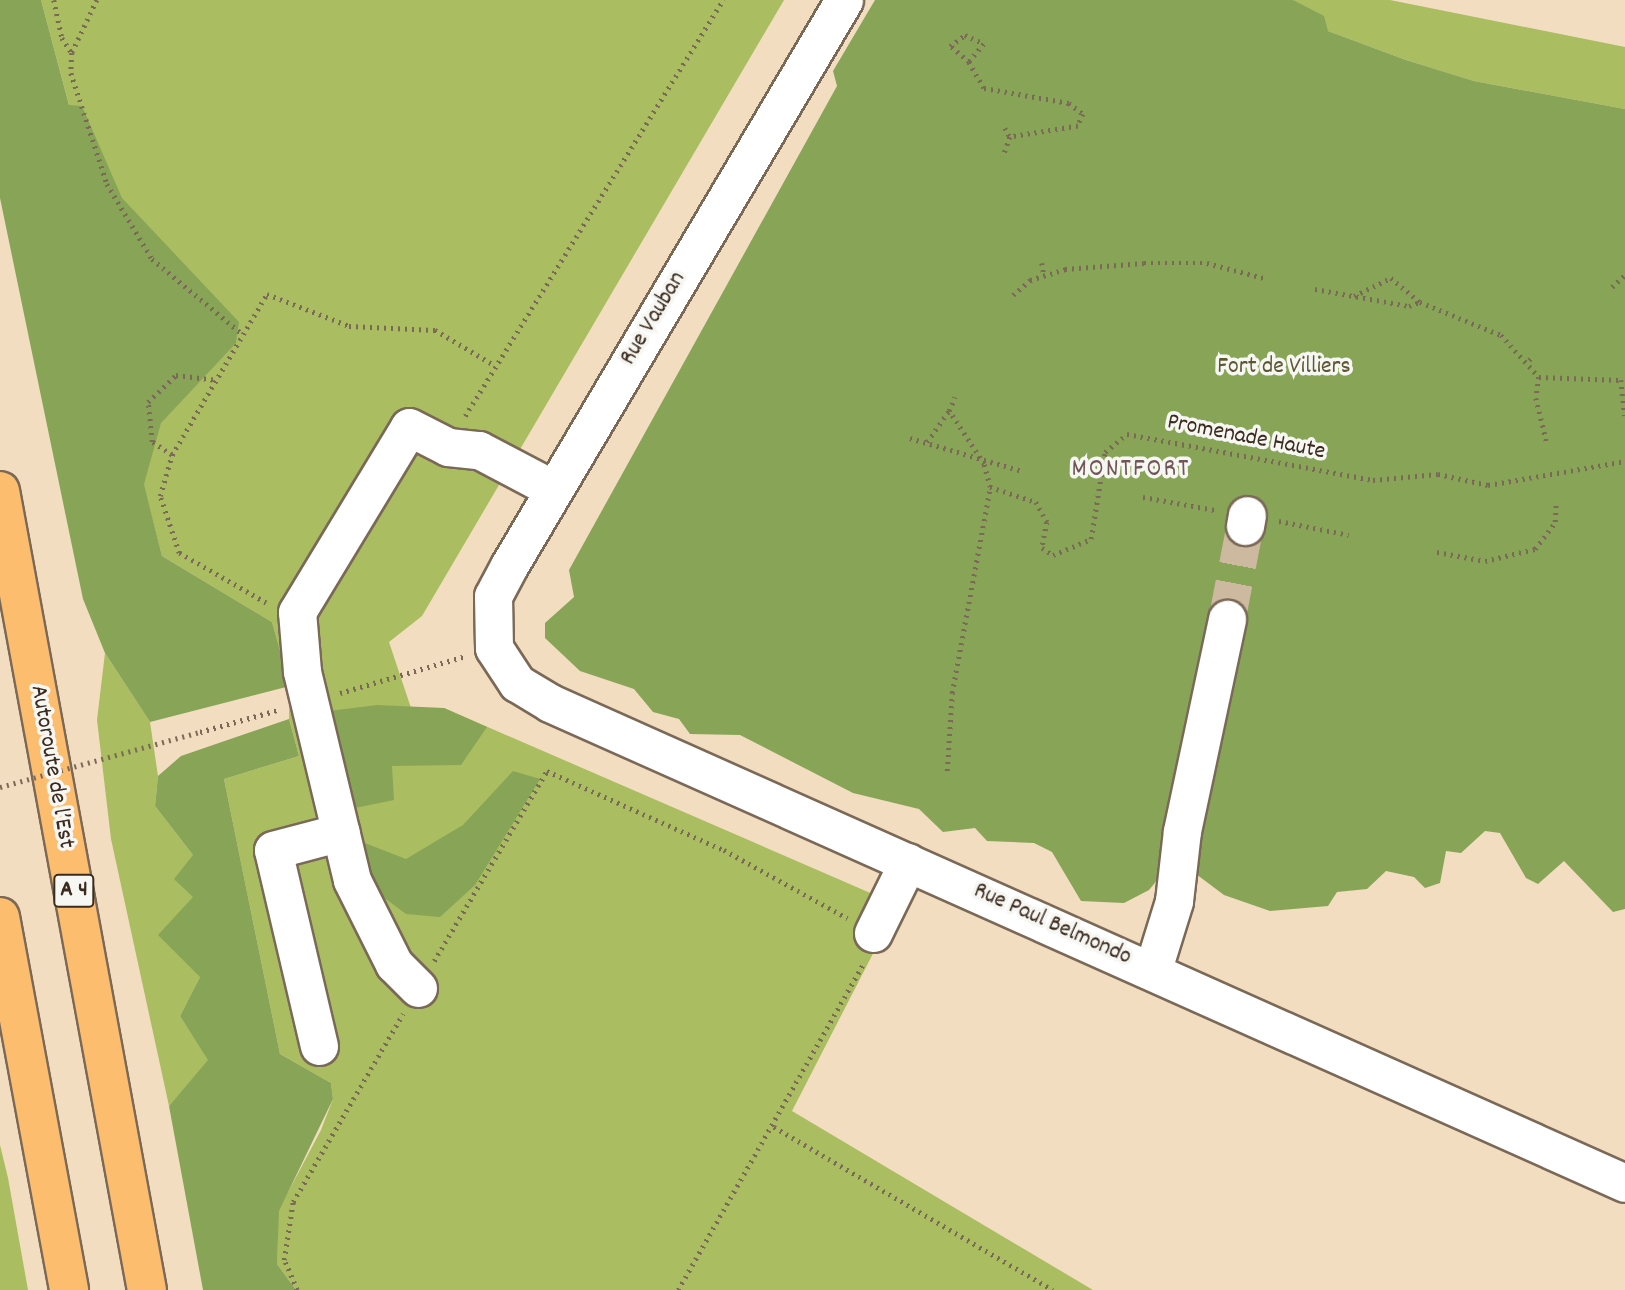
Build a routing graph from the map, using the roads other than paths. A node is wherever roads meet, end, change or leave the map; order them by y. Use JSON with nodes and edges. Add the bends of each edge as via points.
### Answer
{"nodes":[{"id":1,"x":844,"y":0,"type":"edge"},
{"id":2,"x":553,"y":489,"type":"junction"},
{"id":3,"x":0,"y":491,"type":"edge"},
{"id":4,"x":1227,"y":619,"type":"tunnel mouth"},
{"id":5,"x":494,"y":648,"type":"joint"},
{"id":6,"x":341,"y":832,"type":"junction"},
{"id":7,"x":908,"y":862,"type":"junction"},
{"id":8,"x":0,"y":917,"type":"edge"},
{"id":9,"x":873,"y":933,"type":"road end"},
{"id":10,"x":1153,"y":969,"type":"junction"},
{"id":11,"x":418,"y":988,"type":"road end"},
{"id":12,"x":319,"y":1046,"type":"dead end"},
{"id":13,"x":1625,"y":1183,"type":"edge"},
{"id":14,"x":69,"y":1290,"type":"edge"},
{"id":15,"x":147,"y":1290,"type":"edge"}],
"edges":[{"from":1,"to":2,"type":"street","name":"Rue Vauban"},
{"from":2,"to":5,"type":"street","name":"Rue Vauban","via":[[493,596]]},
{"from":2,"to":6,"type":"street","via":[[479,450],[448,447],[409,427],[296,612],[310,702]]},
{"from":3,"to":15,"type":"highway","name":"Autoroute de l’Est","number":"A 4"},
{"from":4,"to":10,"type":"street","via":[[1174,901]]},
{"from":5,"to":7,"type":"street","name":"Rue Paul Belmondo","via":[[517,683],[550,703]]},
{"from":6,"to":11,"type":"street","via":[[352,880],[378,936]]},
{"from":6,"to":12,"type":"street","via":[[273,850]]},
{"from":7,"to":9,"type":"street"},
{"from":7,"to":10,"type":"street","name":"Rue Paul Belmondo"},
{"from":8,"to":14,"type":"highway"},
{"from":10,"to":13,"type":"street","name":"Rue Paul Belmondo"}]}
